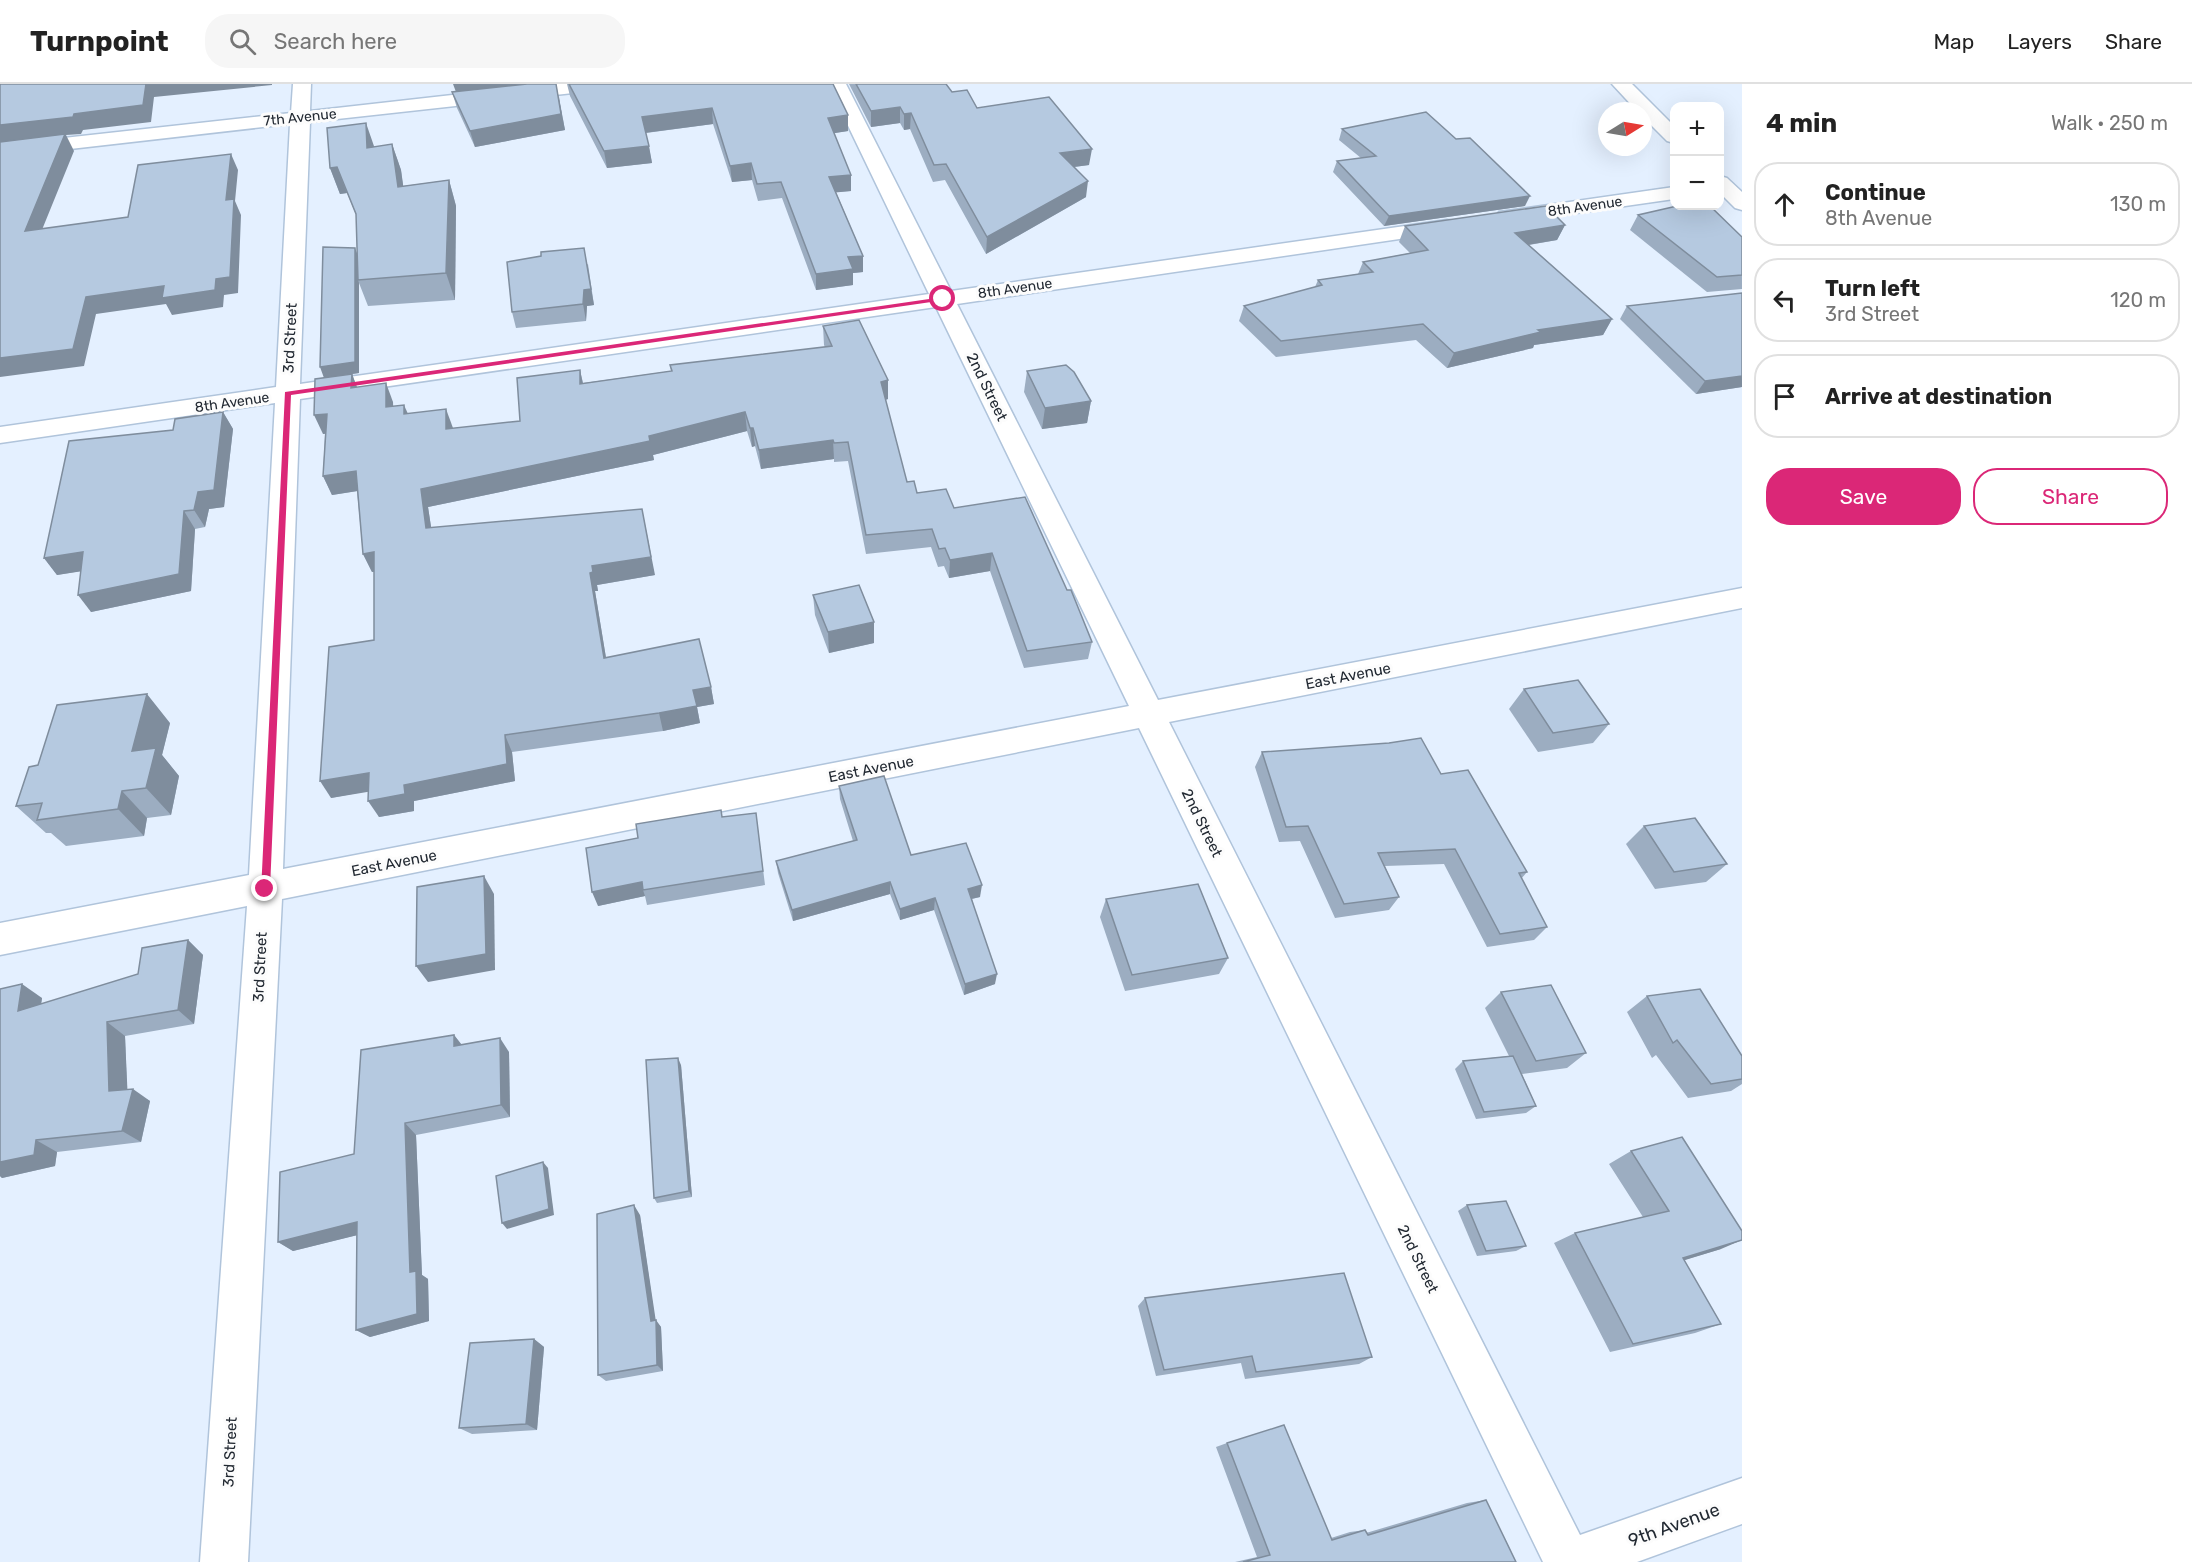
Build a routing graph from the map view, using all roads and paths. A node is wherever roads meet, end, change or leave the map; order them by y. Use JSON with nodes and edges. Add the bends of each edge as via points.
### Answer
{"nodes":[{"id":1,"x":302,"y":84,"type":"edge"},
{"id":2,"x":600,"y":84,"type":"edge"},
{"id":3,"x":837,"y":84,"type":"edge"},
{"id":4,"x":1621,"y":84,"type":"edge"},
{"id":5,"x":301,"y":117,"type":"junction"},
{"id":6,"x":1670,"y":133,"type":"edge"},
{"id":7,"x":0,"y":151,"type":"edge"},
{"id":8,"x":1724,"y":188,"type":"edge"},
{"id":9,"x":1670,"y":194,"type":"edge"},
{"id":10,"x":1742,"y":204,"type":"edge"},
{"id":11,"x":943,"y":299,"type":"junction"},
{"id":12,"x":288,"y":394,"type":"junction"},
{"id":13,"x":0,"y":435,"type":"edge"},
{"id":14,"x":1742,"y":598,"type":"edge"},
{"id":15,"x":1149,"y":715,"type":"junction"},
{"id":16,"x":265,"y":889,"type":"junction"},
{"id":17,"x":0,"y":939,"type":"edge"},
{"id":18,"x":1742,"y":1501,"type":"edge"},
{"id":19,"x":224,"y":1562,"type":"edge"},
{"id":20,"x":1570,"y":1562,"type":"edge"}],
"edges":[{"from":1,"to":5,"type":"street","name":"3rd Street"},
{"from":2,"to":5,"type":"street","name":"7th Avenue"},
{"from":3,"to":11,"type":"street","name":"2nd Street"},
{"from":4,"to":6,"type":"street"},
{"from":5,"to":7,"type":"street","name":"7th Avenue"},
{"from":5,"to":12,"type":"street","name":"3rd Street"},
{"from":8,"to":10,"type":"street"},
{"from":9,"to":11,"type":"street","name":"8th Avenue"},
{"from":11,"to":12,"type":"street","name":"8th Avenue"},
{"from":11,"to":15,"type":"street","name":"2nd Street"},
{"from":12,"to":13,"type":"street","name":"8th Avenue"},
{"from":12,"to":16,"type":"street","name":"3rd Street"},
{"from":14,"to":15,"type":"street","name":"East Avenue"},
{"from":15,"to":16,"type":"street","name":"East Avenue"},
{"from":15,"to":20,"type":"street","name":"2nd Street"},
{"from":16,"to":17,"type":"street","name":"East Avenue"},
{"from":16,"to":19,"type":"street","name":"3rd Street"},
{"from":18,"to":20,"type":"street","name":"9th Avenue"}]}
